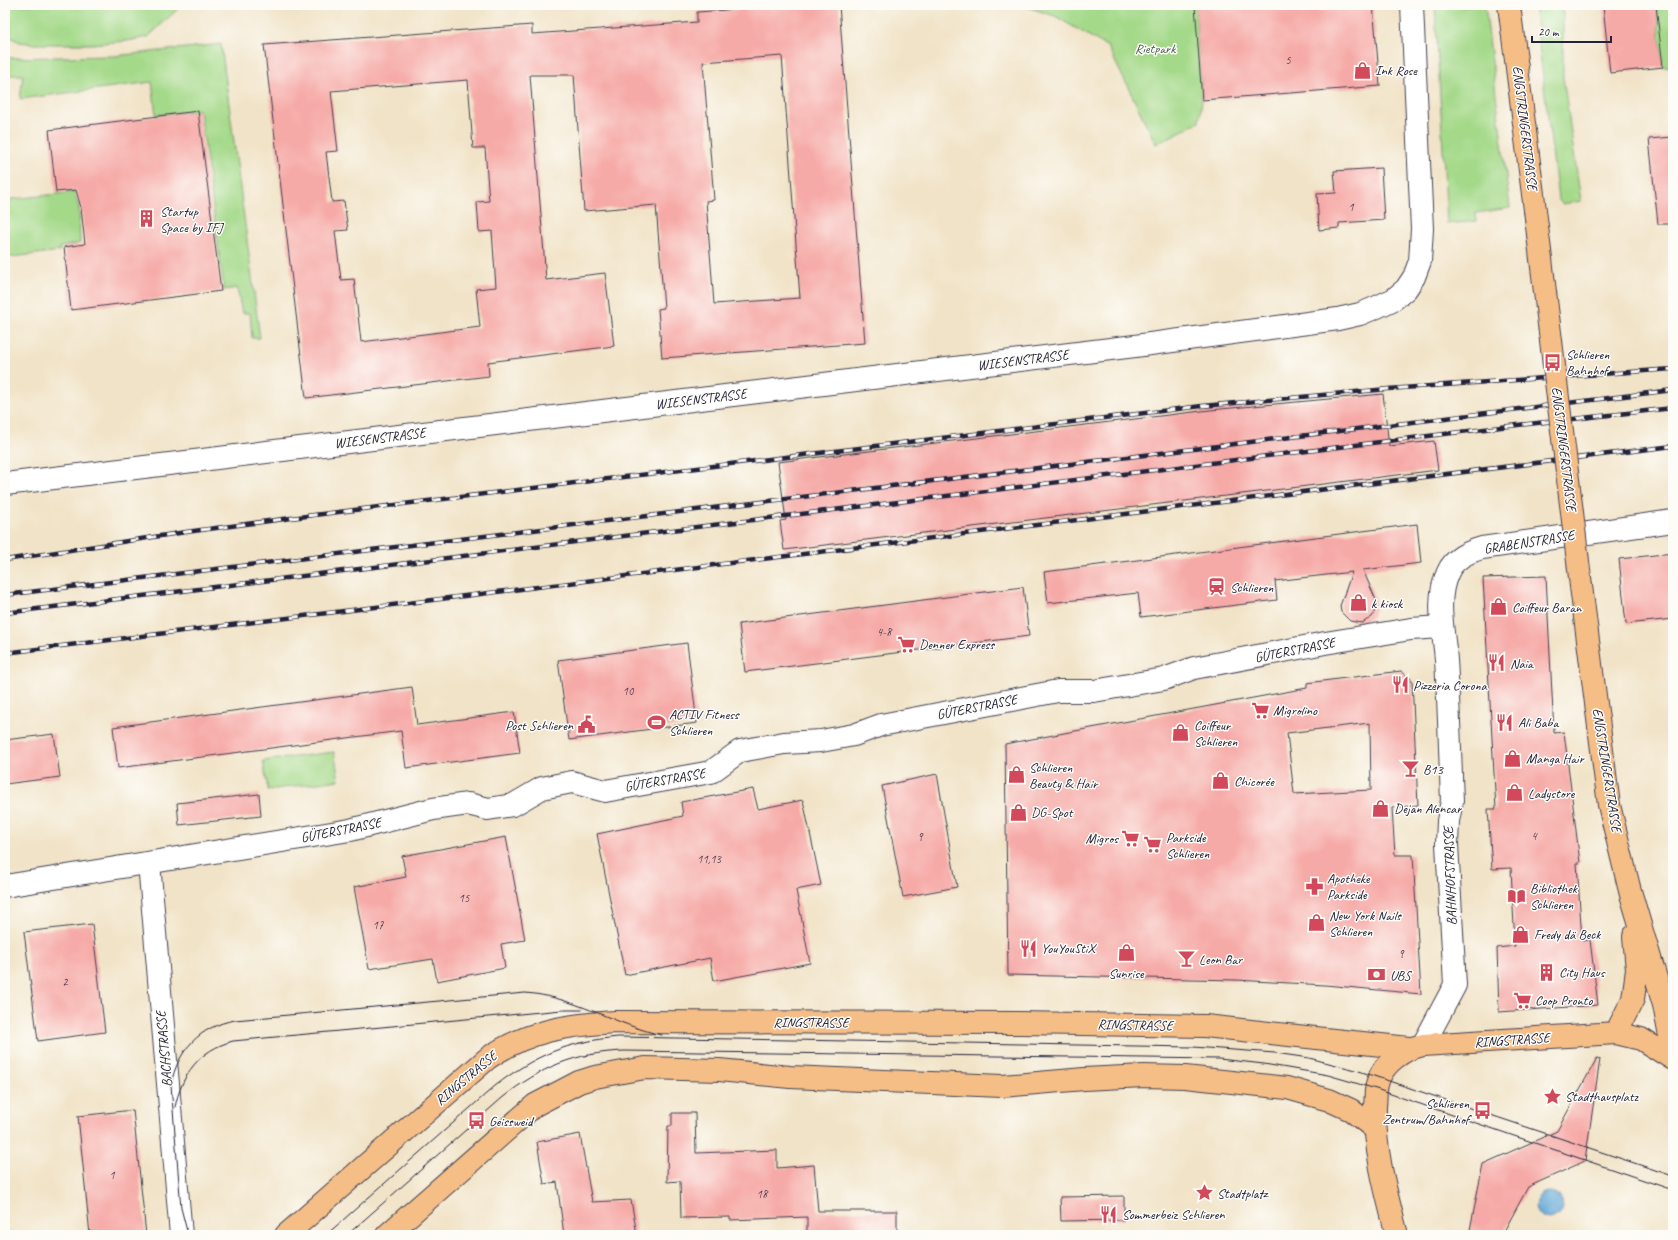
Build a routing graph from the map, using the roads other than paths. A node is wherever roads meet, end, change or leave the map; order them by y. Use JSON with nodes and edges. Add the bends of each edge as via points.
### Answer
{"nodes":[{"id":1,"x":1412,"y":5,"type":"edge"},
{"id":2,"x":1509,"y":5,"type":"edge"},
{"id":3,"x":5,"y":484,"type":"edge"},
{"id":4,"x":1673,"y":522,"type":"edge"},
{"id":5,"x":1441,"y":627,"type":"junction"},
{"id":6,"x":148,"y":863,"type":"junction"},
{"id":7,"x":5,"y":886,"type":"edge"},
{"id":8,"x":1630,"y":892,"type":"junction"},
{"id":9,"x":1616,"y":1033,"type":"junction"},
{"id":10,"x":1416,"y":1046,"type":"junction"},
{"id":11,"x":1673,"y":1053,"type":"edge"},
{"id":12,"x":1673,"y":1059,"type":"edge"},
{"id":13,"x":1375,"y":1129,"type":"junction"},
{"id":14,"x":181,"y":1235,"type":"edge"},
{"id":15,"x":286,"y":1235,"type":"edge"},
{"id":16,"x":387,"y":1235,"type":"edge"},
{"id":17,"x":1396,"y":1235,"type":"edge"}],
"edges":[{"from":1,"to":3,"type":"street","name":"WIESENSTRASSE","via":[[1422,242],[1420,261],[1406,289],[1394,299],[1360,314],[1279,328]]},
{"from":2,"to":8,"type":"main road","name":"ENGSTRINGERSTRASSE","bridge":true,"via":[[1609,805]]},
{"from":4,"to":5,"type":"street","name":"GRABENSTRASSE","via":[[1495,545],[1469,552],[1459,558],[1448,572],[1443,588]]},
{"from":5,"to":6,"type":"street","name":"GÜTERSTRASSE","via":[[1411,629],[1325,643],[1194,668],[1164,678],[1094,691],[1058,691],[881,725],[854,735],[740,751],[711,772],[605,791],[572,782],[542,788],[514,805],[488,809],[468,804],[350,830]]},
{"from":5,"to":10,"type":"street","name":"BAHNHOFSTRASSE","via":[[1446,658],[1452,801],[1447,844],[1455,985]]},
{"from":6,"to":7,"type":"street","name":"GÜTERSTRASSE"},
{"from":6,"to":14,"type":"street","name":"BACHSTRASSE"},
{"from":8,"to":9,"type":"main road","name":"ENGSTRINGERSTRASSE","via":[[1636,981],[1633,999]]},
{"from":8,"to":11,"type":"main road","name":"ENGSTRINGERSTRASSE","via":[[1664,1005]]},
{"from":9,"to":10,"type":"main road","name":"RINGSTRASSE"},
{"from":9,"to":12,"type":"main road","name":"RINGSTRASSE","via":[[1640,1039]]},
{"from":10,"to":13,"type":"main road","via":[[1393,1059],[1379,1077],[1376,1089]]},
{"from":10,"to":15,"type":"main road","name":"RINGSTRASSE","via":[[1205,1026],[984,1022],[615,1022],[571,1026],[533,1034],[488,1058]]},
{"from":13,"to":16,"type":"main road","via":[[1351,1110],[1329,1100],[1287,1088],[1185,1077],[1144,1076],[1002,1086],[645,1068],[579,1082],[535,1105]]},
{"from":13,"to":17,"type":"main road"}]}
